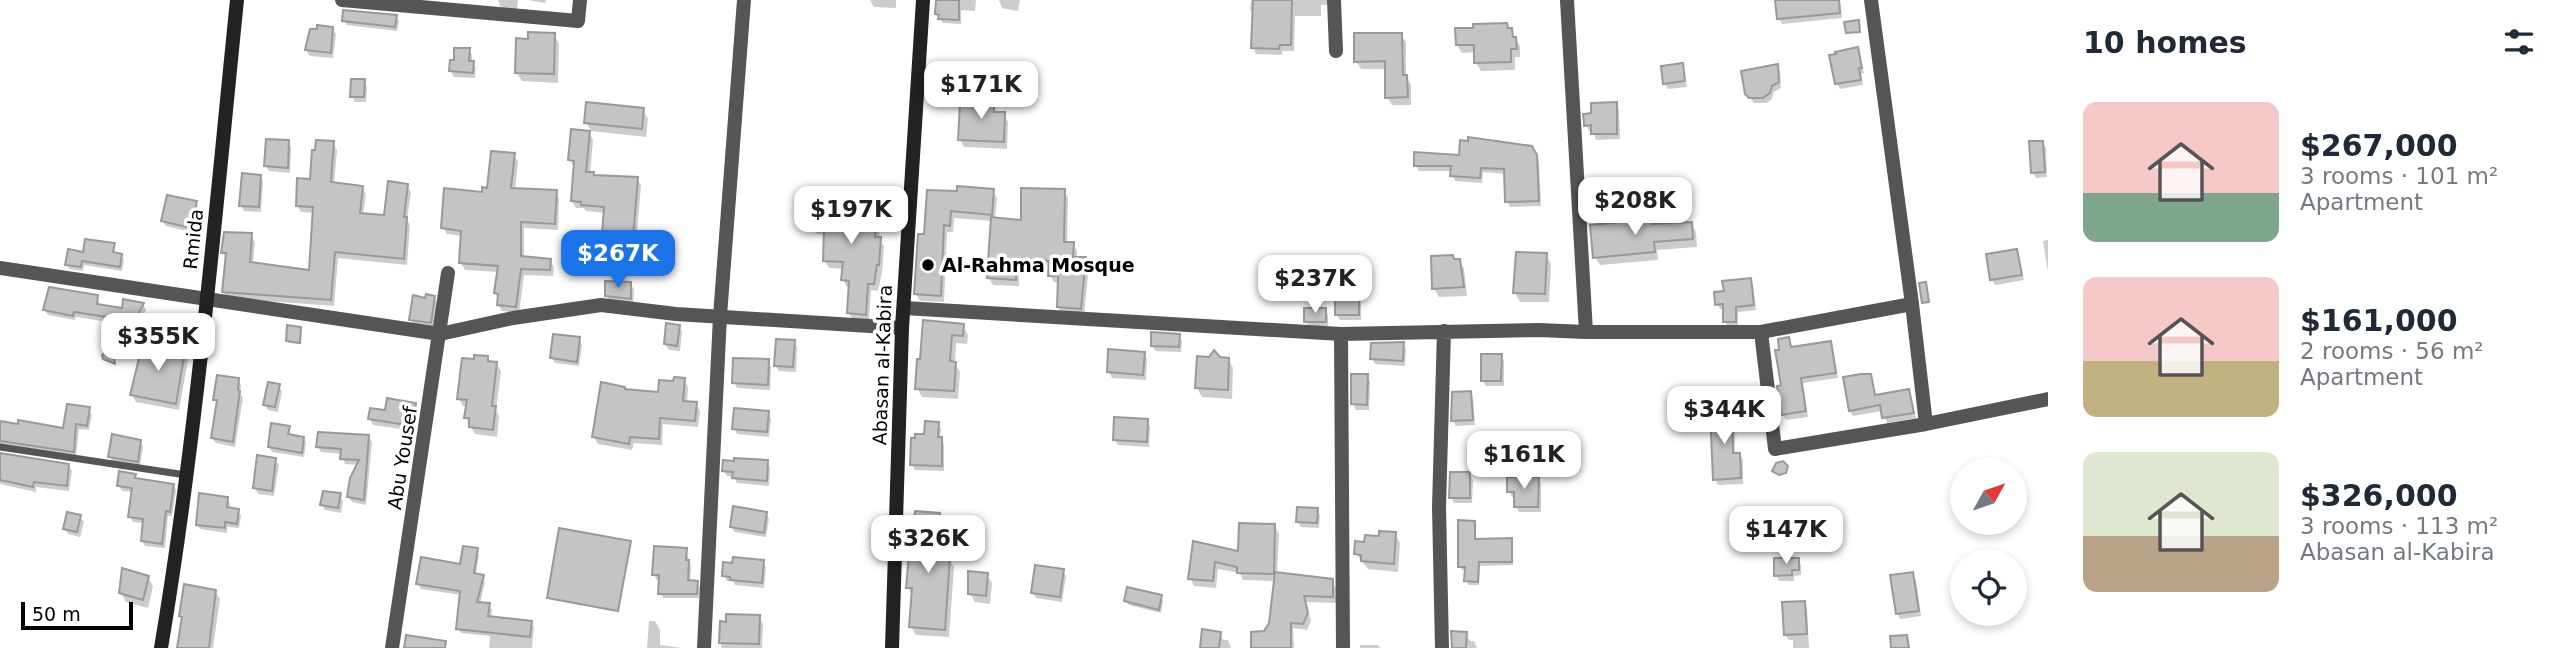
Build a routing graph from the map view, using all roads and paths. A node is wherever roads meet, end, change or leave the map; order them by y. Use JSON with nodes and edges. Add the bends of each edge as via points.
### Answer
{"nodes":[{"id":1,"x":237,"y":0,"type":"edge"},
{"id":2,"x":342,"y":0,"type":"edge"},
{"id":3,"x":580,"y":0,"type":"edge"},
{"id":4,"x":744,"y":0,"type":"edge"},
{"id":5,"x":923,"y":0,"type":"edge"},
{"id":6,"x":1334,"y":0,"type":"edge"},
{"id":7,"x":1567,"y":0,"type":"edge"},
{"id":8,"x":1871,"y":0,"type":"edge"},
{"id":9,"x":1336,"y":51,"type":"dead end"},
{"id":10,"x":0,"y":268,"type":"edge"},
{"id":11,"x":448,"y":273,"type":"dead end"},
{"id":12,"x":207,"y":299,"type":"junction"},
{"id":13,"x":1912,"y":304,"type":"junction"},
{"id":14,"x":904,"y":308,"type":"junction"},
{"id":15,"x":720,"y":316,"type":"junction"},
{"id":16,"x":902,"y":328,"type":"junction"},
{"id":17,"x":1444,"y":331,"type":"junction"},
{"id":18,"x":1586,"y":332,"type":"junction"},
{"id":19,"x":1761,"y":332,"type":"junction"},
{"id":20,"x":440,"y":334,"type":"junction"},
{"id":21,"x":1341,"y":334,"type":"junction"},
{"id":22,"x":2048,"y":399,"type":"edge"},
{"id":23,"x":1926,"y":425,"type":"junction"},
{"id":24,"x":0,"y":447,"type":"edge"},
{"id":25,"x":186,"y":475,"type":"junction"},
{"id":26,"x":161,"y":648,"type":"edge"},
{"id":27,"x":392,"y":648,"type":"edge"},
{"id":28,"x":704,"y":648,"type":"edge"},
{"id":29,"x":892,"y":648,"type":"edge"},
{"id":30,"x":1343,"y":648,"type":"edge"},
{"id":31,"x":1443,"y":648,"type":"edge"}],
"edges":[{"from":1,"to":12,"type":"street","name":"Rmida"},
{"from":2,"to":3,"type":"street","via":[[578,21]]},
{"from":4,"to":15,"type":"street"},
{"from":5,"to":14,"type":"street","name":"Abasan al-Kabira"},
{"from":6,"to":9,"type":"street"},
{"from":7,"to":18,"type":"street"},
{"from":8,"to":13,"type":"street"},
{"from":10,"to":12,"type":"street"},
{"from":11,"to":20,"type":"street","name":"Abu Yousef"},
{"from":12,"to":20,"type":"street"},
{"from":12,"to":25,"type":"street","name":"Rmida"},
{"from":13,"to":19,"type":"street"},
{"from":13,"to":23,"type":"street"},
{"from":14,"to":16,"type":"street","name":"Abasan al-Kabira"},
{"from":14,"to":21,"type":"street"},
{"from":15,"to":16,"type":"street"},
{"from":15,"to":20,"type":"street","via":[[601,305]]},
{"from":15,"to":28,"type":"street"},
{"from":16,"to":29,"type":"street","name":"Abasan al-Kabira"},
{"from":17,"to":18,"type":"street"},
{"from":17,"to":21,"type":"street"},
{"from":17,"to":31,"type":"street","via":[[1439,507]]},
{"from":18,"to":19,"type":"street"},
{"from":19,"to":23,"type":"street","via":[[1775,449]]},
{"from":20,"to":27,"type":"street","name":"Abu Yousef"},
{"from":21,"to":30,"type":"street"},
{"from":22,"to":23,"type":"street"},
{"from":24,"to":25,"type":"lane"},
{"from":25,"to":26,"type":"street","name":"Rmida"}]}
